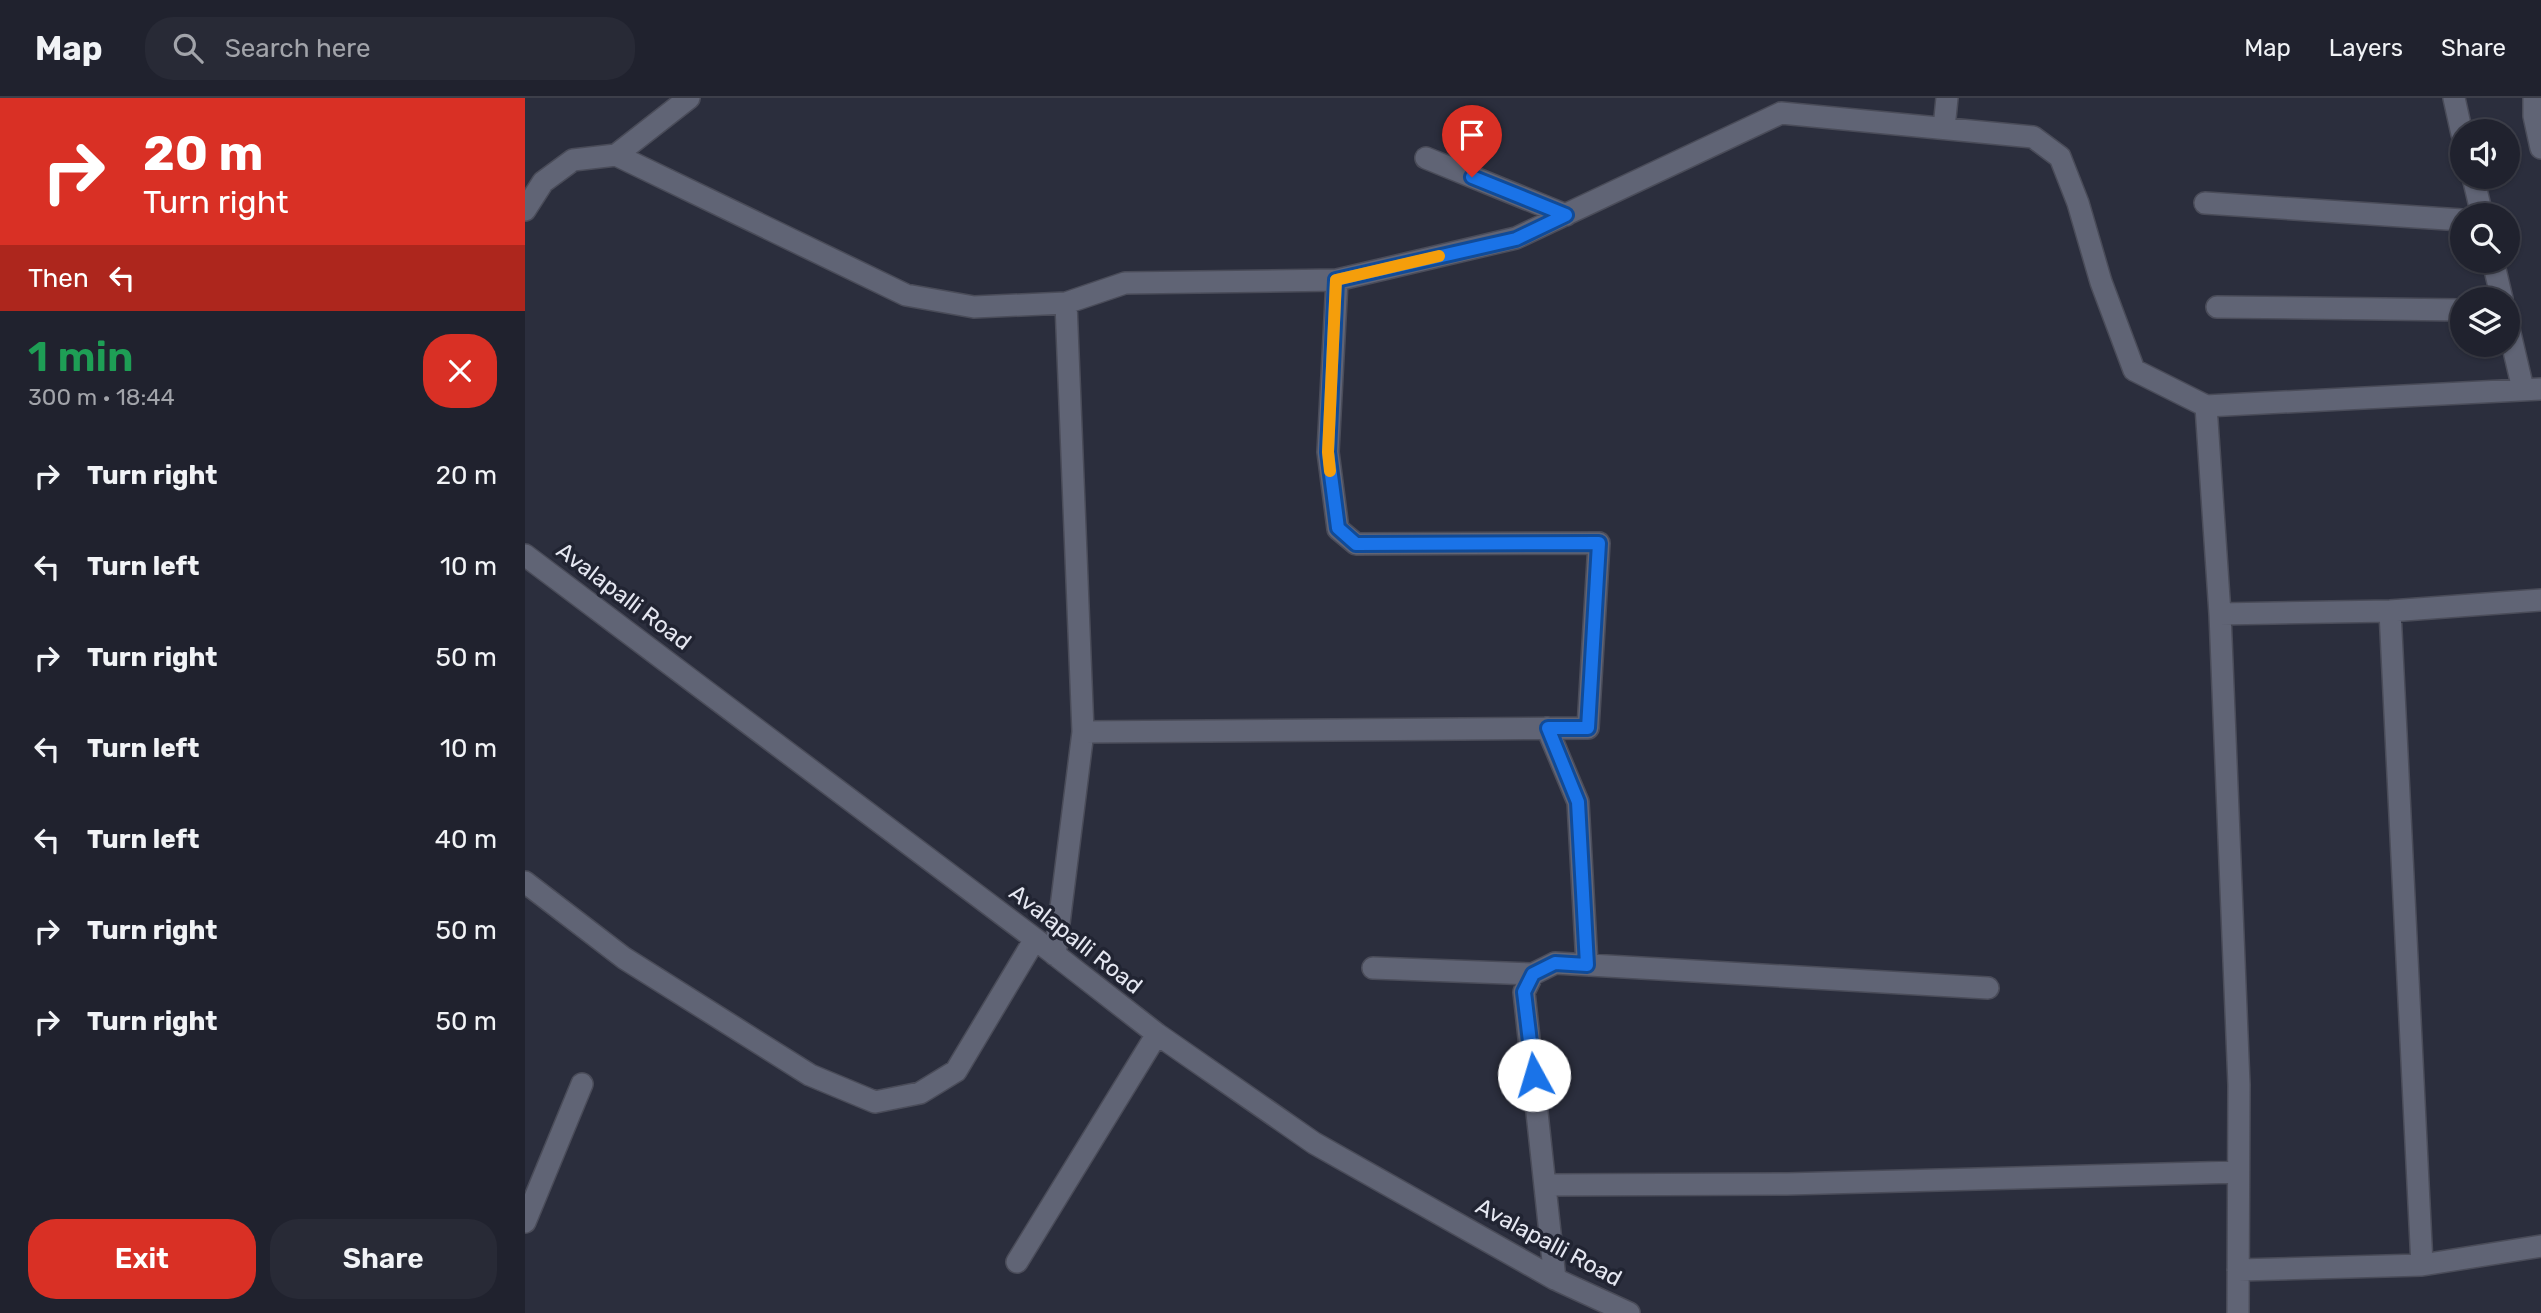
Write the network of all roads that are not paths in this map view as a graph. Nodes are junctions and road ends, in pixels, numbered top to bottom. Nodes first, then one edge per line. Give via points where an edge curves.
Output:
1 (689, 98) edge
2 (1947, 98) edge
3 (2454, 98) edge
4 (2534, 98) edge
5 (2459, 119) edge
6 (1944, 128) junction
7 (2541, 148) edge
8 (616, 155) junction
9 (1426, 158) dead end
10 (2205, 203) dead end
11 (525, 210) edge
12 (1566, 215) junction
13 (2450, 219) edge
14 (1336, 280) junction
15 (1066, 303) junction
16 (2217, 307) dead end
17 (2450, 310) edge
18 (2520, 357) edge
19 (2532, 389) edge
20 (2206, 406) junction
21 (525, 555) edge
22 (2541, 600) edge
23 (2390, 611) junction
24 (2220, 614) junction
25 (1548, 728) junction
26 (1083, 732) junction
27 (525, 882) edge
28 (1035, 939) junction
29 (1055, 955) junction
30 (1587, 965) junction
31 (1373, 968) dead end
32 (1533, 974) junction
33 (1988, 988) dead end
34 (1157, 1034) junction
35 (582, 1084) dead end
36 (2238, 1172) junction
37 (1546, 1185) junction
38 (525, 1222) edge
39 (2541, 1246) edge
40 (1017, 1262) dead end
41 (2421, 1265) junction
42 (2238, 1270) junction
43 (1555, 1279) junction
44 (1629, 1313) edge
45 (2238, 1313) edge

1 - 8 street
2 - 6 street
3 - 5 street
4 - 7 street
6 - 12 street via 1781,113
6 - 20 street via 2033,137 2060,158 2134,370
8 - 11 street via 573,160 543,182
8 - 15 street via 906,295 974,307
9 - 12 street
10 - 13 street
12 - 14 street via 1516,239
14 - 15 street via 1125,283
14 - 25 street via 1328,452 1338,528 1356,544 1599,543 1588,728
15 - 26 street
16 - 17 street
18 - 19 street
19 - 20 street
20 - 24 street
21 - 28 street, Avalapalli Road
22 - 23 street
23 - 24 street
23 - 41 street
24 - 36 street via 2239,1084
25 - 26 street
25 - 30 street via 1578,802
26 - 29 street
27 - 28 street via 624,958 810,1075 875,1102 920,1093 956,1071
28 - 29 street, Avalapalli Road
29 - 34 street, Avalapalli Road
30 - 32 street via 1555,963
30 - 33 street
31 - 32 street
32 - 37 street via 1524,992
34 - 40 street
34 - 43 street, Avalapalli Road via 1314,1143
35 - 38 street
36 - 37 street via 1787,1184
36 - 42 street
37 - 43 street
39 - 41 street
41 - 42 street
42 - 45 street
43 - 44 street, Avalapalli Road

